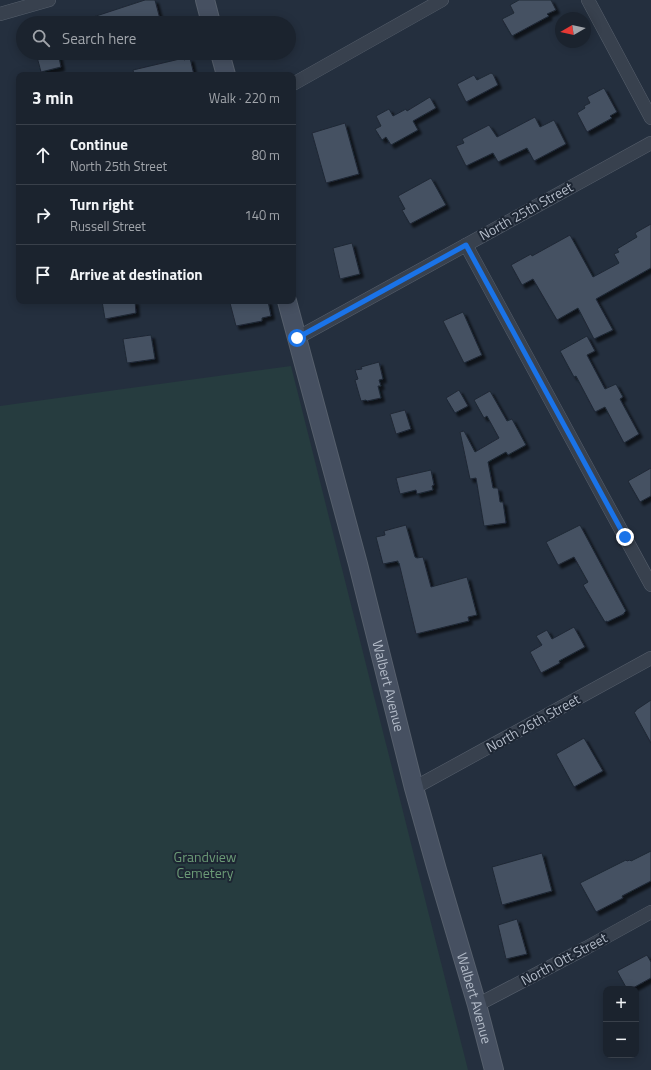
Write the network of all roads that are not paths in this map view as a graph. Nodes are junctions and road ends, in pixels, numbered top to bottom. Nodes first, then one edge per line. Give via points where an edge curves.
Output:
1 (49, 0) edge
2 (205, 0) edge
3 (442, 0) edge
4 (588, 0) edge
5 (0, 14) edge
6 (209, 16) edge
7 (222, 60) edge
8 (225, 72) edge
9 (296, 82) edge
10 (651, 118) edge
11 (651, 143) edge
12 (466, 245) junction
13 (288, 304) edge
14 (297, 338) junction
15 (651, 585) edge
16 (651, 658) edge
17 (414, 788) junction
18 (651, 912) edge
19 (477, 1005) junction
20 (494, 1070) edge

1 - 5 street
2 - 6 main road
3 - 9 street
4 - 10 street
7 - 8 main road
11 - 12 street, North 25th Street
12 - 14 street, North 25th Street
12 - 15 street
13 - 14 main road, Walbert Avenue
14 - 17 main road, Walbert Avenue via 358,564
16 - 17 street, North 26th Street
17 - 19 main road, Walbert Avenue
18 - 19 street, North Ott Street
19 - 20 main road, Walbert Avenue

